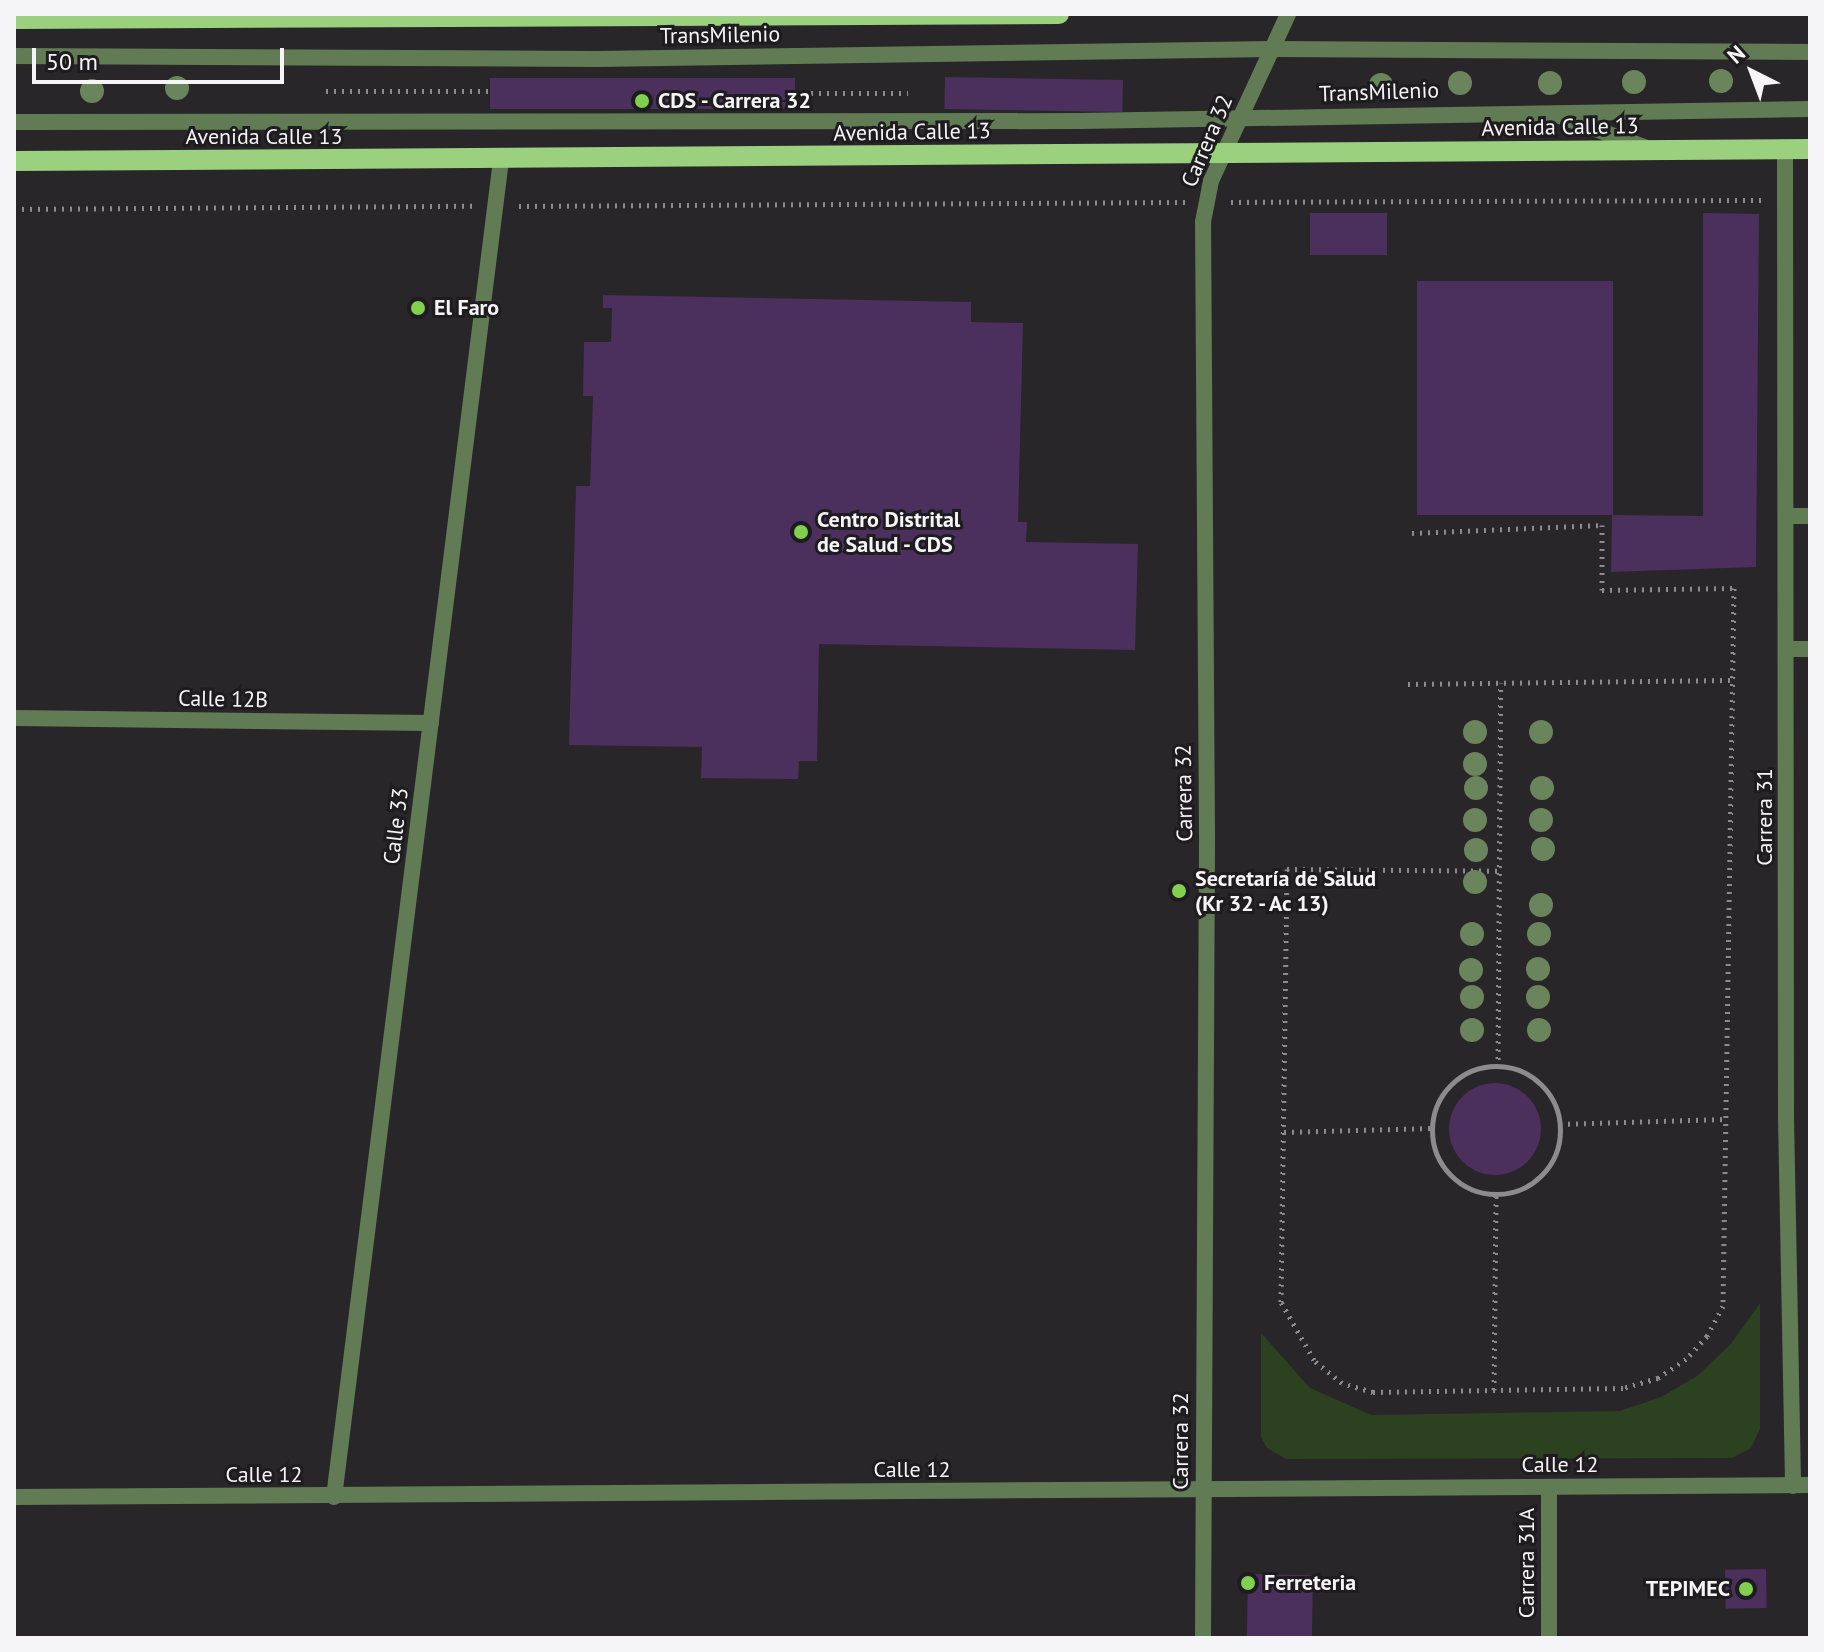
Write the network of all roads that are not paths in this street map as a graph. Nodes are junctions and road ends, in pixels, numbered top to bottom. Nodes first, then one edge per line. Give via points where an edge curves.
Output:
1 (1059, 14) edge
2 (1288, 14) edge
3 (212, 16) edge
4 (408, 16) edge
5 (498, 16) edge
6 (14, 19) edge
7 (1272, 49) junction
8 (1810, 52) edge
9 (14, 56) edge
10 (1810, 109) edge
11 (1544, 110) junction
12 (1240, 118) junction
13 (14, 122) edge
14 (1785, 149) junction
15 (1810, 149) edge
16 (1653, 150) junction
17 (1223, 154) junction
18 (501, 160) junction
19 (14, 161) edge
20 (1787, 516) junction
21 (1810, 516) edge
22 (1788, 649) junction
23 (1810, 649) edge
24 (14, 718) edge
25 (431, 723) junction
26 (1810, 1485) edge
27 (1793, 1486) junction
28 (1549, 1487) junction
29 (1202, 1490) junction
30 (14, 1497) edge
31 (334, 1497) junction
32 (1203, 1638) edge
33 (1549, 1638) edge

1 - 5 main road
2 - 7 street, Carrera 32
3 - 4 main road
3 - 6 main road
4 - 5 main road
7 - 8 street, TransMilenio
7 - 9 street, TransMilenio via 597,59
7 - 12 street, Carrera 32
10 - 11 street, TransMilenio
11 - 12 street, TransMilenio
11 - 16 street, TransMilenio
12 - 13 street, TransMilenio
12 - 17 street, Carrera 32
14 - 15 main road, Avenida Calle 13
14 - 16 main road, Avenida Calle 13
14 - 20 street, Carrera 31
16 - 17 main road, Avenida Calle 13
17 - 18 main road, Avenida Calle 13
17 - 29 street, Carrera 32 via 1203,222 1207,835
18 - 19 main road, Avenida Calle 13
18 - 25 street, Calle 33
20 - 21 street
20 - 22 street, Carrera 31
22 - 23 street
22 - 27 street, Carrera 31 via 1786,1117
24 - 25 street, Calle 12B
25 - 31 street, Calle 33
26 - 27 street, Calle 12
27 - 28 street, Calle 12
28 - 29 street, Calle 12
28 - 33 street, Carrera 31A
29 - 31 street, Calle 12
29 - 32 street, Carrera 32
30 - 31 street, Calle 12

